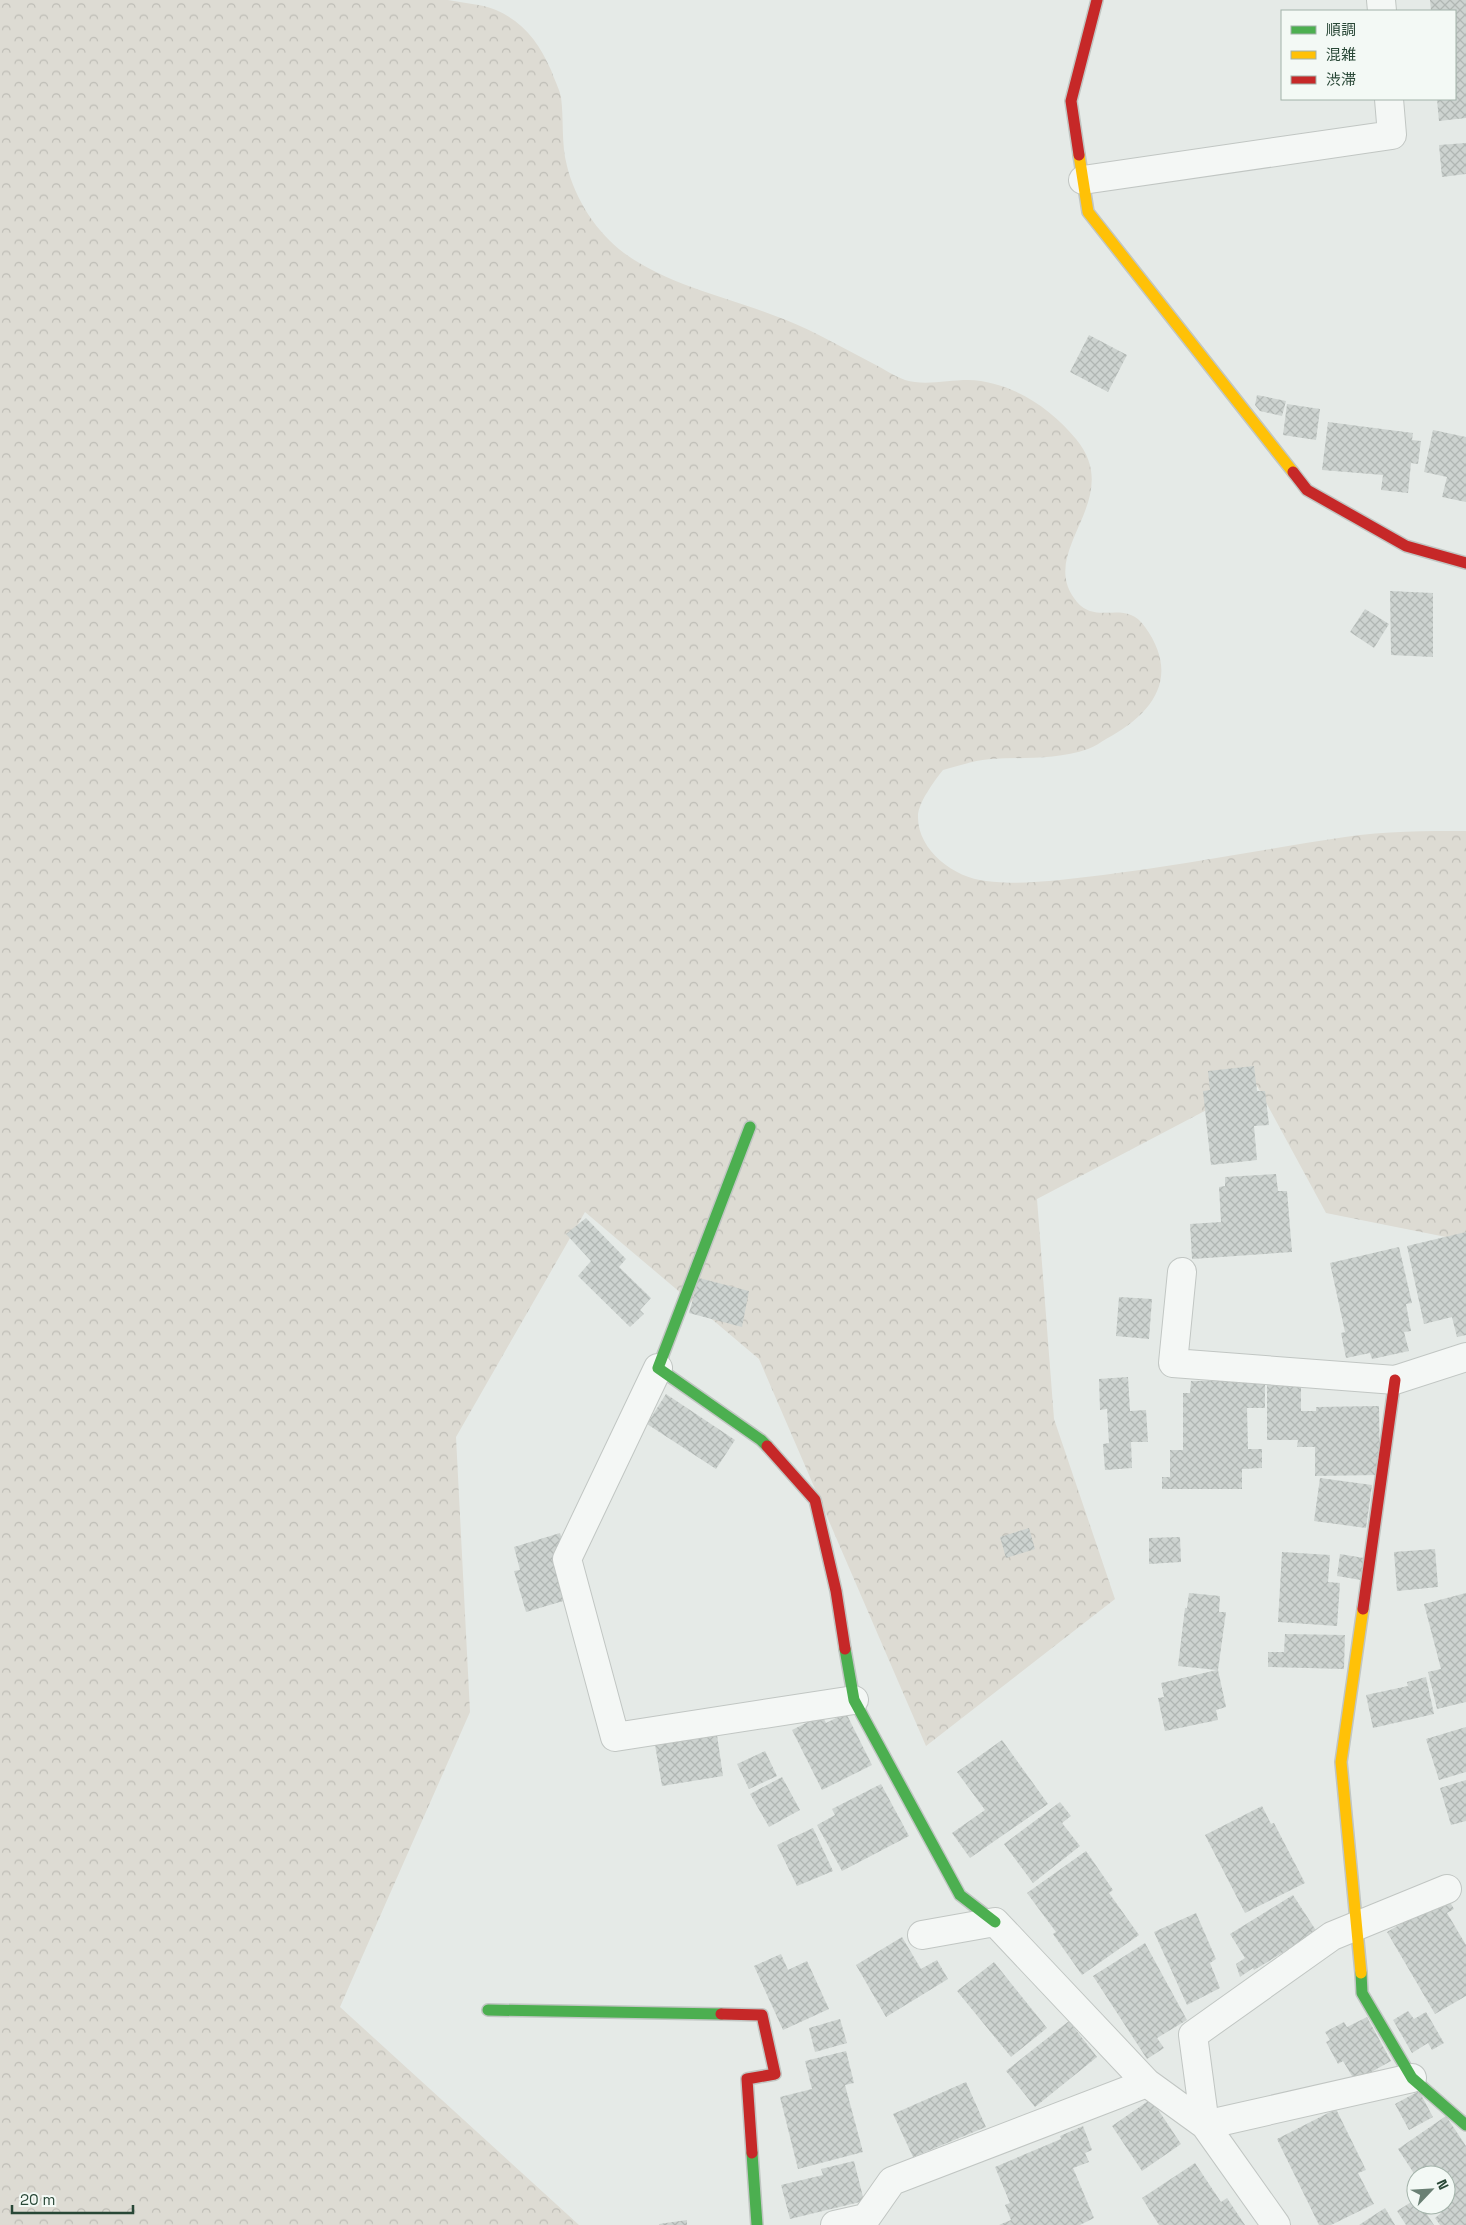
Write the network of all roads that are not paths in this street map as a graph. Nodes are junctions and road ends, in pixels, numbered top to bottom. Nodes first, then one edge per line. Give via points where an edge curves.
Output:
1 (1097, 0) edge
2 (1389, 100) edge
3 (1083, 180) junction
4 (1466, 563) edge
5 (750, 1127) dead end
6 (1182, 1272) dead end
7 (1466, 1357) edge
8 (658, 1368) junction
9 (1395, 1380) junction
10 (854, 1700) junction
11 (1447, 1889) dead end
12 (995, 1922) junction
13 (1358, 1925) junction
14 (922, 1936) dead end
15 (488, 2010) dead end
16 (1412, 2078) junction
17 (1148, 2083) junction
18 (1205, 2125) junction
19 (1466, 2125) edge
20 (757, 2225) edge
21 (835, 2225) edge
22 (1276, 2225) edge

1 - 3 street via 1071,101
2 - 3 street via 1392,135
3 - 4 street via 1088,212 1306,490 1406,546
5 - 8 street
6 - 9 street via 1173,1363
7 - 9 street
8 - 10 street via 761,1440 815,1500 836,1591
8 - 10 street via 567,1559 615,1737
9 - 13 street via 1341,1762
10 - 12 street via 960,1894
11 - 13 street
12 - 14 street
12 - 17 street
13 - 16 street via 1362,1993
13 - 18 street via 1332,1936 1193,2035
15 - 20 street via 762,2015 775,2074 747,2079
16 - 18 street
16 - 19 street
17 - 18 street
17 - 21 street via 892,2181 866,2218
18 - 22 street

